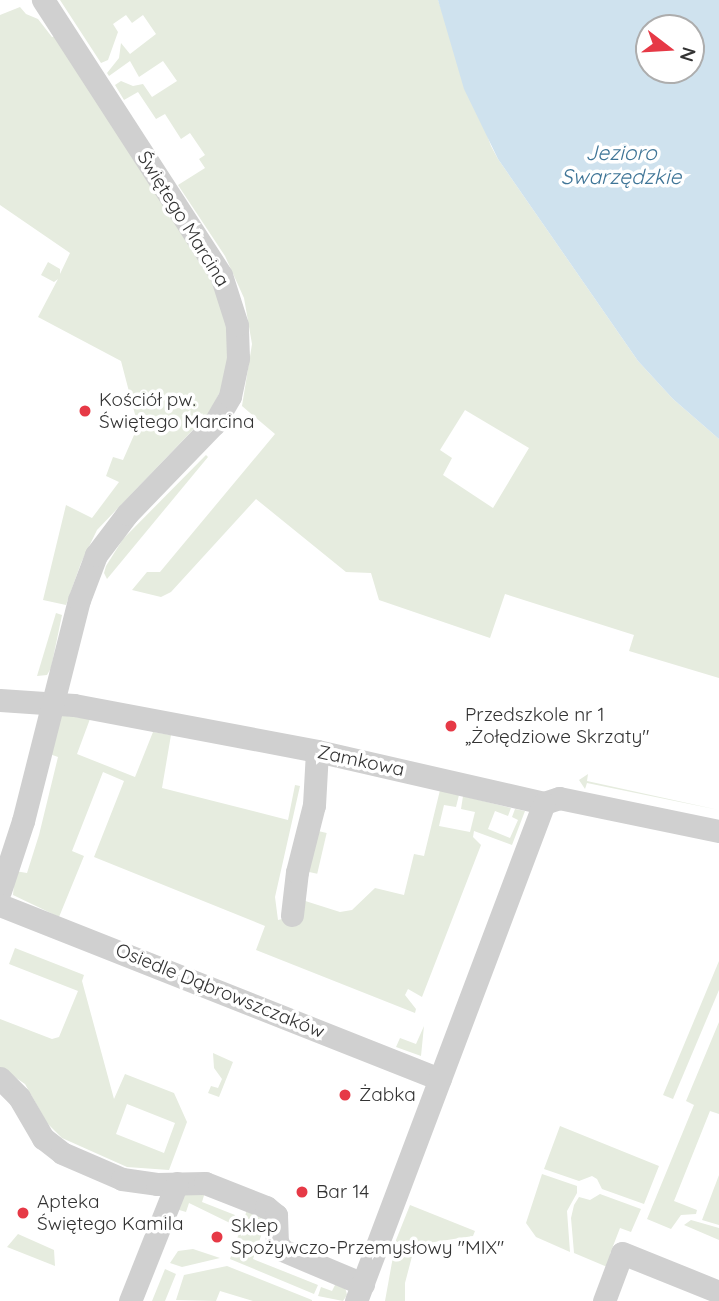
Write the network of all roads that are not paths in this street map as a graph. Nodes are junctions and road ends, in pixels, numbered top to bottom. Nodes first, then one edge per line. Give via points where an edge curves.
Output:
1 (43, 0) edge
2 (0, 700) edge
3 (54, 702) junction
4 (317, 751) junction
5 (552, 801) junction
6 (719, 831) edge
7 (0, 891) edge
8 (0, 905) edge
9 (292, 915) dead end
10 (0, 1078) edge
11 (440, 1079) junction
12 (177, 1184) junction
13 (360, 1292) edge
14 (719, 1292) edge
15 (130, 1301) edge
16 (604, 1301) edge

1 - 3 street, Świętego Marcina via 221,275 234,308 238,340 237,373 223,411 127,514 96,555 79,600
2 - 3 street, Zamkowa
3 - 4 street, Zamkowa
3 - 7 street, Świętego Marcina
4 - 5 street, Zamkowa
4 - 9 street via 314,804
5 - 6 street, Zamkowa
5 - 11 street
8 - 11 street, Osiedle Dąbrowszczaków
10 - 12 street via 19,1097 43,1138 62,1153 122,1179
11 - 13 street
12 - 13 street via 205,1183 269,1208 278,1219 276,1242 282,1250
12 - 15 street
14 - 16 street via 618,1263

